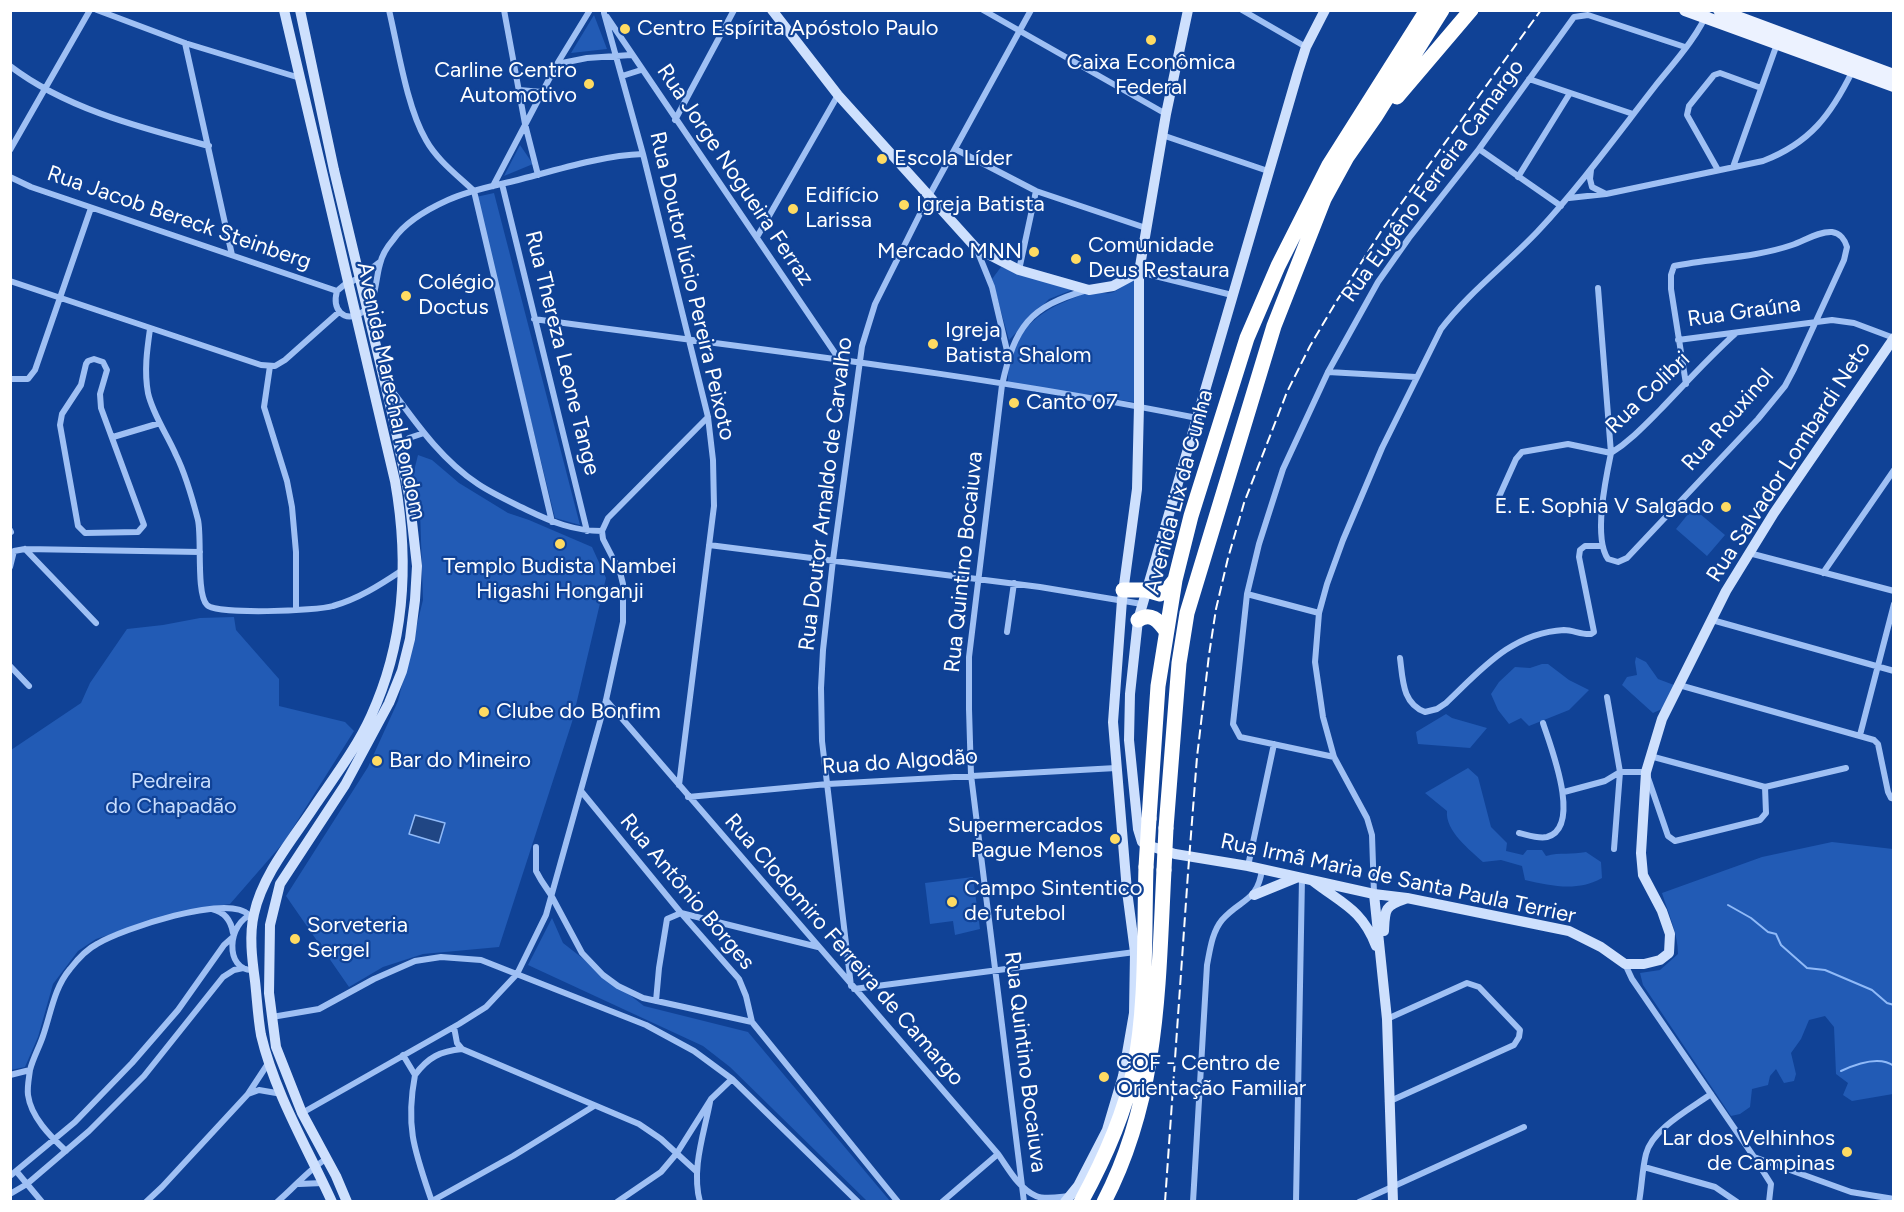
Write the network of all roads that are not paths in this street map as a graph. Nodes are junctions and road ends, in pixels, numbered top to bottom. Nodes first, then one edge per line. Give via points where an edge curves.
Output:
1 (90, 10) edge
2 (97, 10) edge
3 (284, 10) edge
4 (300, 10) edge
5 (390, 10) edge
6 (504, 10) edge
7 (590, 10) edge
8 (734, 10) edge
9 (772, 10) edge
10 (983, 10) edge
11 (1032, 10) edge
12 (1188, 10) edge
13 (1242, 10) edge
14 (1325, 10) edge
15 (1427, 10) edge
16 (1442, 10) edge
17 (1471, 10) edge
18 (1684, 10) edge
19 (1719, 10) edge
20 (604, 12) edge
21 (1707, 14) edge
22 (1020, 32) junction
23 (184, 43) junction
24 (1777, 44) junction
25 (1306, 47) junction
26 (1685, 47) junction
27 (631, 55) junction
28 (617, 57) junction
29 (557, 64) junction
30 (10, 66) edge
31 (1855, 66) junction
32 (641, 70) junction
33 (1893, 75) edge
34 (622, 76) junction
35 (301, 78) junction
36 (1529, 79) junction
37 (1893, 86) edge
38 (44, 88) junction
39 (1761, 88) junction
40 (519, 90) junction
41 (542, 92) junction
42 (1570, 93) junction
43 (838, 95) junction
44 (1166, 114) junction
45 (1633, 114) junction
46 (1375, 117) junction
47 (675, 120) junction
48 (525, 124) junction
49 (1162, 135) junction
50 (209, 146) junction
51 (956, 149) junction
52 (1479, 149) junction
53 (10, 150) edge
54 (643, 154) junction
55 (1592, 166) junction
56 (1733, 167) junction
57 (1718, 170) junction
58 (1268, 171) junction
59 (538, 175) junction
60 (10, 177) edge
61 (1518, 177) junction
62 (502, 184) junction
63 (493, 186) junction
64 (1036, 190) junction
65 (474, 191) junction
66 (1606, 194) junction
67 (929, 196) junction
68 (1569, 198) junction
69 (1561, 206) junction
70 (91, 208) junction
71 (1146, 228) junction
72 (757, 237) junction
73 (976, 248) junction
74 (232, 255) junction
75 (380, 262) junction
76 (1019, 270) junction
77 (1139, 272) junction
78 (10, 281) edge
79 (351, 282) junction
80 (1598, 288) dead end
81 (1089, 290) junction
82 (337, 291) junction
83 (1232, 295) junction
84 (60, 299) junction
85 (367, 309) junction
86 (339, 312) junction
87 (356, 316) junction
88 (534, 319) junction
89 (1816, 321) junction
90 (150, 329) junction
91 (1736, 333) junction
92 (1893, 338) edge
93 (690, 340) junction
94 (1678, 340) junction
95 (1009, 356) junction
96 (839, 359) junction
97 (860, 362) junction
98 (270, 366) junction
99 (1328, 372) junction
100 (1416, 377) junction
101 (13, 380) edge
102 (385, 381) junction
103 (1686, 384) junction
104 (1002, 385) junction
105 (1139, 406) junction
106 (708, 417) junction
107 (1197, 418) junction
108 (160, 423) junction
109 (424, 433) junction
110 (113, 437) junction
111 (1611, 453) junction
112 (400, 454) junction
113 (1893, 470) edge
114 (1498, 499) dead end
115 (552, 522) junction
116 (587, 531) junction
117 (602, 531) junction
118 (709, 545) junction
119 (1602, 546) junction
120 (26, 549) junction
121 (200, 552) junction
122 (1749, 553) junction
123 (1608, 559) joint
124 (833, 560) junction
125 (10, 567) edge
126 (401, 571) junction
127 (1823, 573) junction
128 (978, 579) junction
129 (1175, 580) junction
130 (1014, 583) junction
131 (1893, 591) edge
132 (1247, 594) junction
133 (1123, 595) junction
134 (1144, 597) junction
135 (1893, 604) edge
136 (296, 610) junction
137 (1319, 613) junction
138 (1138, 620) junction
139 (1712, 620) junction
140 (96, 623) dead end
141 (1166, 631) junction
142 (1008, 632) dead end
143 (1890, 635) edge
144 (1400, 658) dead end
145 (10, 666) edge
146 (1878, 667) junction
147 (1893, 671) edge
148 (1679, 685) junction
149 (28, 686) dead end
150 (1607, 698) dead end
151 (606, 700) junction
152 (1113, 722) junction
153 (1543, 723) dead end
154 (1860, 735) junction
155 (1274, 744) junction
156 (1650, 756) junction
157 (1334, 757) junction
158 (1116, 768) junction
159 (1846, 768) dead end
160 (1620, 772) junction
161 (1646, 772) junction
162 (971, 775) junction
163 (828, 784) junction
164 (678, 785) junction
165 (1765, 787) junction
166 (1132, 788) junction
167 (581, 791) junction
168 (1563, 792) junction
169 (688, 797) junction
170 (1893, 799) edge
171 (1519, 833) dead end
172 (536, 847) dead end
173 (1614, 849) dead end
174 (1248, 866) junction
175 (1262, 869) junction
176 (1304, 878) junction
177 (1374, 894) junction
178 (1254, 895) junction
179 (551, 896) junction
180 (1407, 898) junction
181 (209, 908) junction
182 (681, 913) junction
183 (251, 914) junction
184 (270, 925) junction
185 (233, 935) junction
186 (820, 948) junction
187 (1135, 952) junction
188 (268, 962) junction
189 (1381, 962) junction
190 (1625, 964) junction
191 (248, 969) junction
192 (994, 971) junction
193 (517, 974) junction
194 (852, 987) junction
195 (1135, 993) junction
196 (656, 1001) junction
197 (272, 1017) junction
198 (1387, 1019) junction
199 (752, 1022) junction
200 (454, 1027) junction
201 (1139, 1030) junction
202 (1137, 1048) junction
203 (462, 1049) junction
204 (403, 1055) junction
205 (269, 1062) junction
206 (30, 1070) junction
207 (10, 1075) edge
208 (415, 1075) junction
209 (732, 1079) junction
210 (248, 1094) junction
211 (282, 1094) junction
212 (1711, 1094) junction
213 (711, 1099) junction
214 (1388, 1102) junction
215 (594, 1106) junction
216 (302, 1113) junction
217 (1524, 1127) dead end
218 (1107, 1130) junction
219 (54, 1140) junction
220 (66, 1151) junction
221 (677, 1153) junction
222 (998, 1154) junction
223 (1754, 1157) junction
224 (326, 1159) junction
225 (315, 1166) junction
226 (1644, 1167) junction
227 (696, 1171) junction
228 (17, 1172) junction
229 (10, 1176) edge
230 (324, 1183) junction
231 (27, 1184) junction
232 (298, 1184) junction
233 (1023, 1187) junction
234 (1392, 1187) junction
235 (10, 1194) edge
236 (1893, 1199) edge
237 (1072, 1200) edge
238 (432, 1201) edge
239 (42, 1202) edge
240 (146, 1202) edge
241 (277, 1202) edge
242 (332, 1202) edge
243 (346, 1202) edge
244 (617, 1202) edge
245 (700, 1202) edge
246 (858, 1202) edge
247 (898, 1202) edge
248 (942, 1202) edge
249 (1023, 1202) edge
250 (1104, 1202) edge
251 (1193, 1202) edge
252 (1296, 1202) edge
253 (1359, 1202) edge
254 (1393, 1202) edge
255 (1639, 1202) edge
256 (1737, 1202) edge
257 (1769, 1202) edge

1 - 38 street
2 - 23 street
3 - 35 main road, Avenida Marechal Rondom
4 - 79 main road
5 - 65 street via 417,121 426,141
6 - 40 street
7 - 29 street
8 - 47 street
9 - 43 main road
10 - 22 street
11 - 22 street, Rua Doutor Arnaldo de Carvalho
12 - 44 main road
13 - 25 street
14 - 25 main road
15 - 129 highway, Avenida Lix da Cunha via 1329,165 1278,266 1234,376
16 - 46 highway, Avenida Lix da Cunha
17 - 46 highway
18 - 21 main road
19 - 31 main road
20 - 27 street, Rua Jorge Nogueira Ferraz
20 - 28 street, Rua Doutor lúcio Pereira Peixoto
21 - 24 main road
21 - 26 street
22 - 44 street
22 - 51 street, Rua Doutor Arnaldo de Carvalho
23 - 35 street
23 - 50 street
24 - 31 main road
24 - 39 street
25 - 58 main road
26 - 36 street, Rua Eugêno Ferreira Camargo via 1578,15
26 - 45 street
27 - 28 street
27 - 32 street, Rua Jorge Nogueira Ferraz
28 - 29 street
28 - 34 street, Rua Doutor lúcio Pereira Peixoto
29 - 41 street
30 - 38 street
31 - 33 main road
31 - 37 main road
31 - 56 street via 1827,116 1796,145 1763,161
32 - 34 street
32 - 47 street, Rua Jorge Nogueira Ferraz
34 - 54 street, Rua Doutor lúcio Pereira Peixoto
35 - 79 main road, Avenida Marechal Rondom
36 - 42 street
36 - 52 street, Rua Eugêno Ferreira Camargo
38 - 50 street via 122,120
38 - 53 street
39 - 56 street
39 - 57 street via 1720,73 1714,75 1689,106 1688,118
40 - 41 street
40 - 48 street
41 - 48 street
42 - 45 street
42 - 61 street
43 - 67 main road
43 - 72 street
44 - 49 main road
45 - 55 street
46 - 250 highway, Avenida Lix da Cunha, bridge via 1324,199 1285,293 1192,594 1179,663 1157,1002 1148,1075 1131,1136
47 - 72 street, Rua Jorge Nogueira Ferraz
48 - 59 street
48 - 63 street
49 - 58 street
49 - 71 main road
50 - 74 street
51 - 64 street
51 - 67 street, Rua Doutor Arnaldo de Carvalho
52 - 61 street
52 - 99 street, Rua Eugêno Ferreira Camargo via 1378,282
54 - 59 street
54 - 93 street, Rua Doutor lúcio Pereira Peixoto
55 - 66 street via 1592,187
55 - 68 street
56 - 57 street
57 - 66 street
58 - 83 main road
59 - 62 street
60 - 70 street, Rua Jacob Bereck Steinberg
61 - 69 street
62 - 63 street
62 - 88 street, Rua Thereza Leone Tange
63 - 65 street
64 - 71 street
64 - 76 street
65 - 75 street via 447,200 406,225 393,238
65 - 115 street
66 - 68 street
67 - 73 main road
67 - 97 street, Rua Doutor Arnaldo de Carvalho via 875,304
68 - 69 street
69 - 100 street via 1447,321
70 - 74 street, Rua Jacob Bereck Steinberg
70 - 84 street
71 - 77 main road
72 - 96 street, Rua Jorge Nogueira Ferraz
73 - 76 main road
73 - 95 street via 992,286
74 - 82 street, Rua Jacob Bereck Steinberg
75 - 79 street
75 - 85 street
76 - 81 main road
77 - 81 main road via 1113,286
77 - 83 street
77 - 105 main road
78 - 84 street
79 - 82 street
79 - 85 main road
79 - 87 main road, Avenida Marechal Rondom
80 - 111 street
81 - 95 street via 1060,298 1040,309 1021,331
82 - 86 street via 335,304
83 - 107 main road
84 - 90 street
84 - 101 street via 35,370 28,379
85 - 87 street
85 - 102 main road
86 - 87 street
86 - 98 street via 285,360
87 - 126 main road, Avenida Marechal Rondom via 398,500
88 - 93 street
88 - 116 street, Rua Thereza Leone Tange
89 - 91 street, Rua Graúna
89 - 92 street via 1854,323
89 - 94 street, Rua Rouxinol via 1846,253 1842,237 1828,232 1751,255 1675,266 1670,280
89 - 123 street, Rua Rouxinol via 1785,386 1764,412 1627,558 1617,562
90 - 98 street
90 - 108 street via 147,382
91 - 94 street, Rua Graúna
91 - 103 street, Rua Colibri
92 - 122 main road, Rua Salvador Lombardi Neto
93 - 96 street
93 - 106 street, Rua Doutor lúcio Pereira Peixoto
94 - 103 street
95 - 104 street, Rua Quintino Bocaiuva
96 - 97 street
97 - 104 street
97 - 124 street, Rua Doutor Arnaldo de Carvalho
98 - 136 street via 264,407 292,507
99 - 100 street
99 - 132 street, Rua Eugêno Ferreira Camargo via 1283,469
100 - 137 street via 1343,540
102 - 109 street
102 - 112 main road
103 - 111 street, Rua Colibri via 1629,441
104 - 105 street
104 - 128 street, Rua Quintino Bocaiuva
105 - 107 street
105 - 133 main road via 1137,489
106 - 117 street via 608,518
106 - 118 street, Rua Doutor lúcio Pereira Peixoto via 715,490
107 - 134 main road
108 - 110 street
108 - 121 street via 186,475 200,531
109 - 112 street via 409,438
109 - 115 street via 478,484
110 - 110 street via 144,525 132,534 85,533 78,526 60,425 91,359 103,362 107,370 100,400
111 - 114 street via 1568,444 1522,452 1515,459
111 - 119 street, Rua Colibri
112 - 184 main road via 417,566 416,600 402,670 371,740 280,884
113 - 127 street
115 - 116 street
116 - 117 street
117 - 151 street via 620,572 625,597
118 - 124 street
118 - 164 street, Rua Doutor lúcio Pereira Peixoto
119 - 123 street, Rua Colibri
119 - 144 street via 1585,546 1579,557 1594,632 1591,634 1563,630 1516,643 1502,651 1446,703 1425,712 1407,698
120 - 121 street
120 - 125 street via 14,551
120 - 140 street
121 - 136 street via 200,576 207,605 214,609
122 - 127 street
122 - 139 main road, Rua Salvador Lombardi Neto
124 - 128 street
124 - 163 street, Rua Doutor Arnaldo de Carvalho via 821,688
126 - 136 street via 354,599 331,607
126 - 183 main road, Avenida Marechal Rondom via 401,614 396,641 370,717 272,870
127 - 131 street
128 - 130 street
128 - 162 street, Rua Quintino Bocaiuva via 969,657
129 - 134 highway via 1164,593
129 - 141 highway, Avenida Lix da Cunha
130 - 133 street
130 - 142 street
132 - 137 street
132 - 155 street, Rua Eugêno Ferreira Camargo via 1233,724 1240,737
133 - 134 highway
133 - 152 main road
134 - 138 main road
135 - 143 street
137 - 157 street via 1318,690
138 - 141 highway via 1153,617
138 - 166 main road via 1130,694
139 - 146 street
139 - 148 main road, Rua Salvador Lombardi Neto
141 - 201 highway, Avenida Lix da Cunha, bridge via 1158,686
143 - 146 street
145 - 149 street
146 - 147 street
146 - 154 street
148 - 154 street
148 - 156 main road, Rua Salvador Lombardi Neto
150 - 160 street
151 - 164 street, Rua Clodomiro Ferreira de Camargo
151 - 167 street
152 - 158 main road
152 - 166 main road
153 - 168 street
154 - 170 street via 1878,744
155 - 157 street
155 - 174 street
156 - 161 main road, Rua Salvador Lombardi Neto
156 - 165 street
157 - 177 street via 1372,835
158 - 162 street, Rua do Algodão
158 - 187 main road
159 - 165 street
160 - 161 street
160 - 168 street via 1605,781
160 - 173 street
161 - 165 street via 1668,836 1675,841 1760,820 1766,813
161 - 190 main road, Rua Salvador Lombardi Neto via 1641,830 1643,875 1662,910 1671,945 1669,953 1660,960
162 - 163 street, Rua do Algodão
162 - 192 street, Rua Quintino Bocaiuva
163 - 169 street, Rua do Algodão
163 - 194 street, Rua Doutor Arnaldo de Carvalho
164 - 169 street, Rua Clodomiro Ferreira de Camargo
166 - 174 main road, Rua Irmã Maria de Santa Paula Terrier via 1142,842 1174,854
167 - 179 street
167 - 182 street, Rua Antônio Borges
168 - 171 street via 1562,820 1555,833 1537,838
169 - 186 street, Rua Clodomiro Ferreira de Camargo
172 - 179 street via 536,871
174 - 175 main road, Rua Irmã Maria de Santa Paula Terrier
175 - 176 main road, Rua Irmã Maria de Santa Paula Terrier
175 - 178 street
176 - 177 main road, Rua Irmã Maria de Santa Paula Terrier
176 - 178 main road
176 - 189 main road via 1360,917 1375,942
176 - 252 street
177 - 180 main road, Rua Irmã Maria de Santa Paula Terrier
177 - 189 main road
178 - 251 street via 1221,921 1207,965
179 - 193 street via 546,915
179 - 196 street via 582,952 603,975 618,986
180 - 189 main road via 1386,910
180 - 190 main road, Rua Irmã Maria de Santa Paula Terrier via 1569,931
181 - 183 street via 239,908
181 - 185 street via 223,913
181 - 206 street via 141,926 96,944 82,956 57,988
182 - 186 street
182 - 196 street via 667,919
182 - 199 street, Rua Antônio Borges via 739,979
183 - 184 main road via 261,916
183 - 185 street
183 - 191 main road, Avenida Marechal Rondom
184 - 188 main road
185 - 191 street via 234,955
185 - 219 street via 132,1064
186 - 194 street, Rua Clodomiro Ferreira de Camargo
187 - 192 street
187 - 195 main road
188 - 191 main road
188 - 197 main road
189 - 198 main road
190 - 212 street, Rua Irmã Maria de Santa Paula Terrier
191 - 205 main road, Avenida Marechal Rondom
191 - 220 street via 234,970 223,977 144,1077
192 - 194 street
192 - 233 street, Rua Quintino Bocaiuva
193 - 197 street via 481,960 441,957 415,961 318,1009
193 - 200 street via 486,1007
193 - 209 street via 646,1025 694,1051
194 - 222 street, Rua Clodomiro Ferreira de Camargo
195 - 201 highway
195 - 218 main road via 1123,1076
196 - 199 street
197 - 216 main road via 276,1047
198 - 214 main road
198 - 214 street via 1467,983 1479,987 1520,1030 1514,1045
199 - 247 street
200 - 203 street
200 - 204 street
201 - 202 highway, Avenida Lix da Cunha
202 - 218 highway
202 - 237 highway, Avenida Lix da Cunha via 1134,1070 1104,1157
203 - 208 street via 432,1057
203 - 215 street
204 - 208 street
204 - 216 street
205 - 210 street
205 - 211 main road, Avenida Marechal Rondom
206 - 207 street
206 - 219 street via 28,1095 44,1129
208 - 238 street via 411,1131
209 - 213 street
209 - 246 street
210 - 211 street via 259,1090
210 - 240 street
211 - 225 main road, Avenida Marechal Rondom
212 - 223 street, Rua Irmã Maria de Santa Paula Terrier
212 - 226 street via 1663,1128 1654,1138
213 - 221 street
213 - 227 street
214 - 234 main road
215 - 221 street via 639,1124
215 - 238 street
216 - 224 main road
217 - 234 street
218 - 237 main road
219 - 220 street
219 - 228 street
220 - 231 street
221 - 227 street
221 - 244 street via 651,1180
222 - 233 street, Rua Clodomiro Ferreira de Camargo
222 - 248 street
223 - 236 street via 1851,1192
223 - 257 street, Rua Irmã Maria de Santa Paula Terrier via 1771,1184
224 - 225 street
224 - 243 main road
225 - 230 main road, Avenida Marechal Rondom
225 - 232 street
226 - 255 street
226 - 256 street via 1715,1187
227 - 245 street
228 - 229 street
228 - 231 street
230 - 232 street
230 - 242 main road, Avenida Marechal Rondom
231 - 235 street
231 - 239 street
232 - 241 street
233 - 237 street via 1043,1198
233 - 249 street, Rua Quintino Bocaiuva
234 - 253 street
234 - 254 main road

